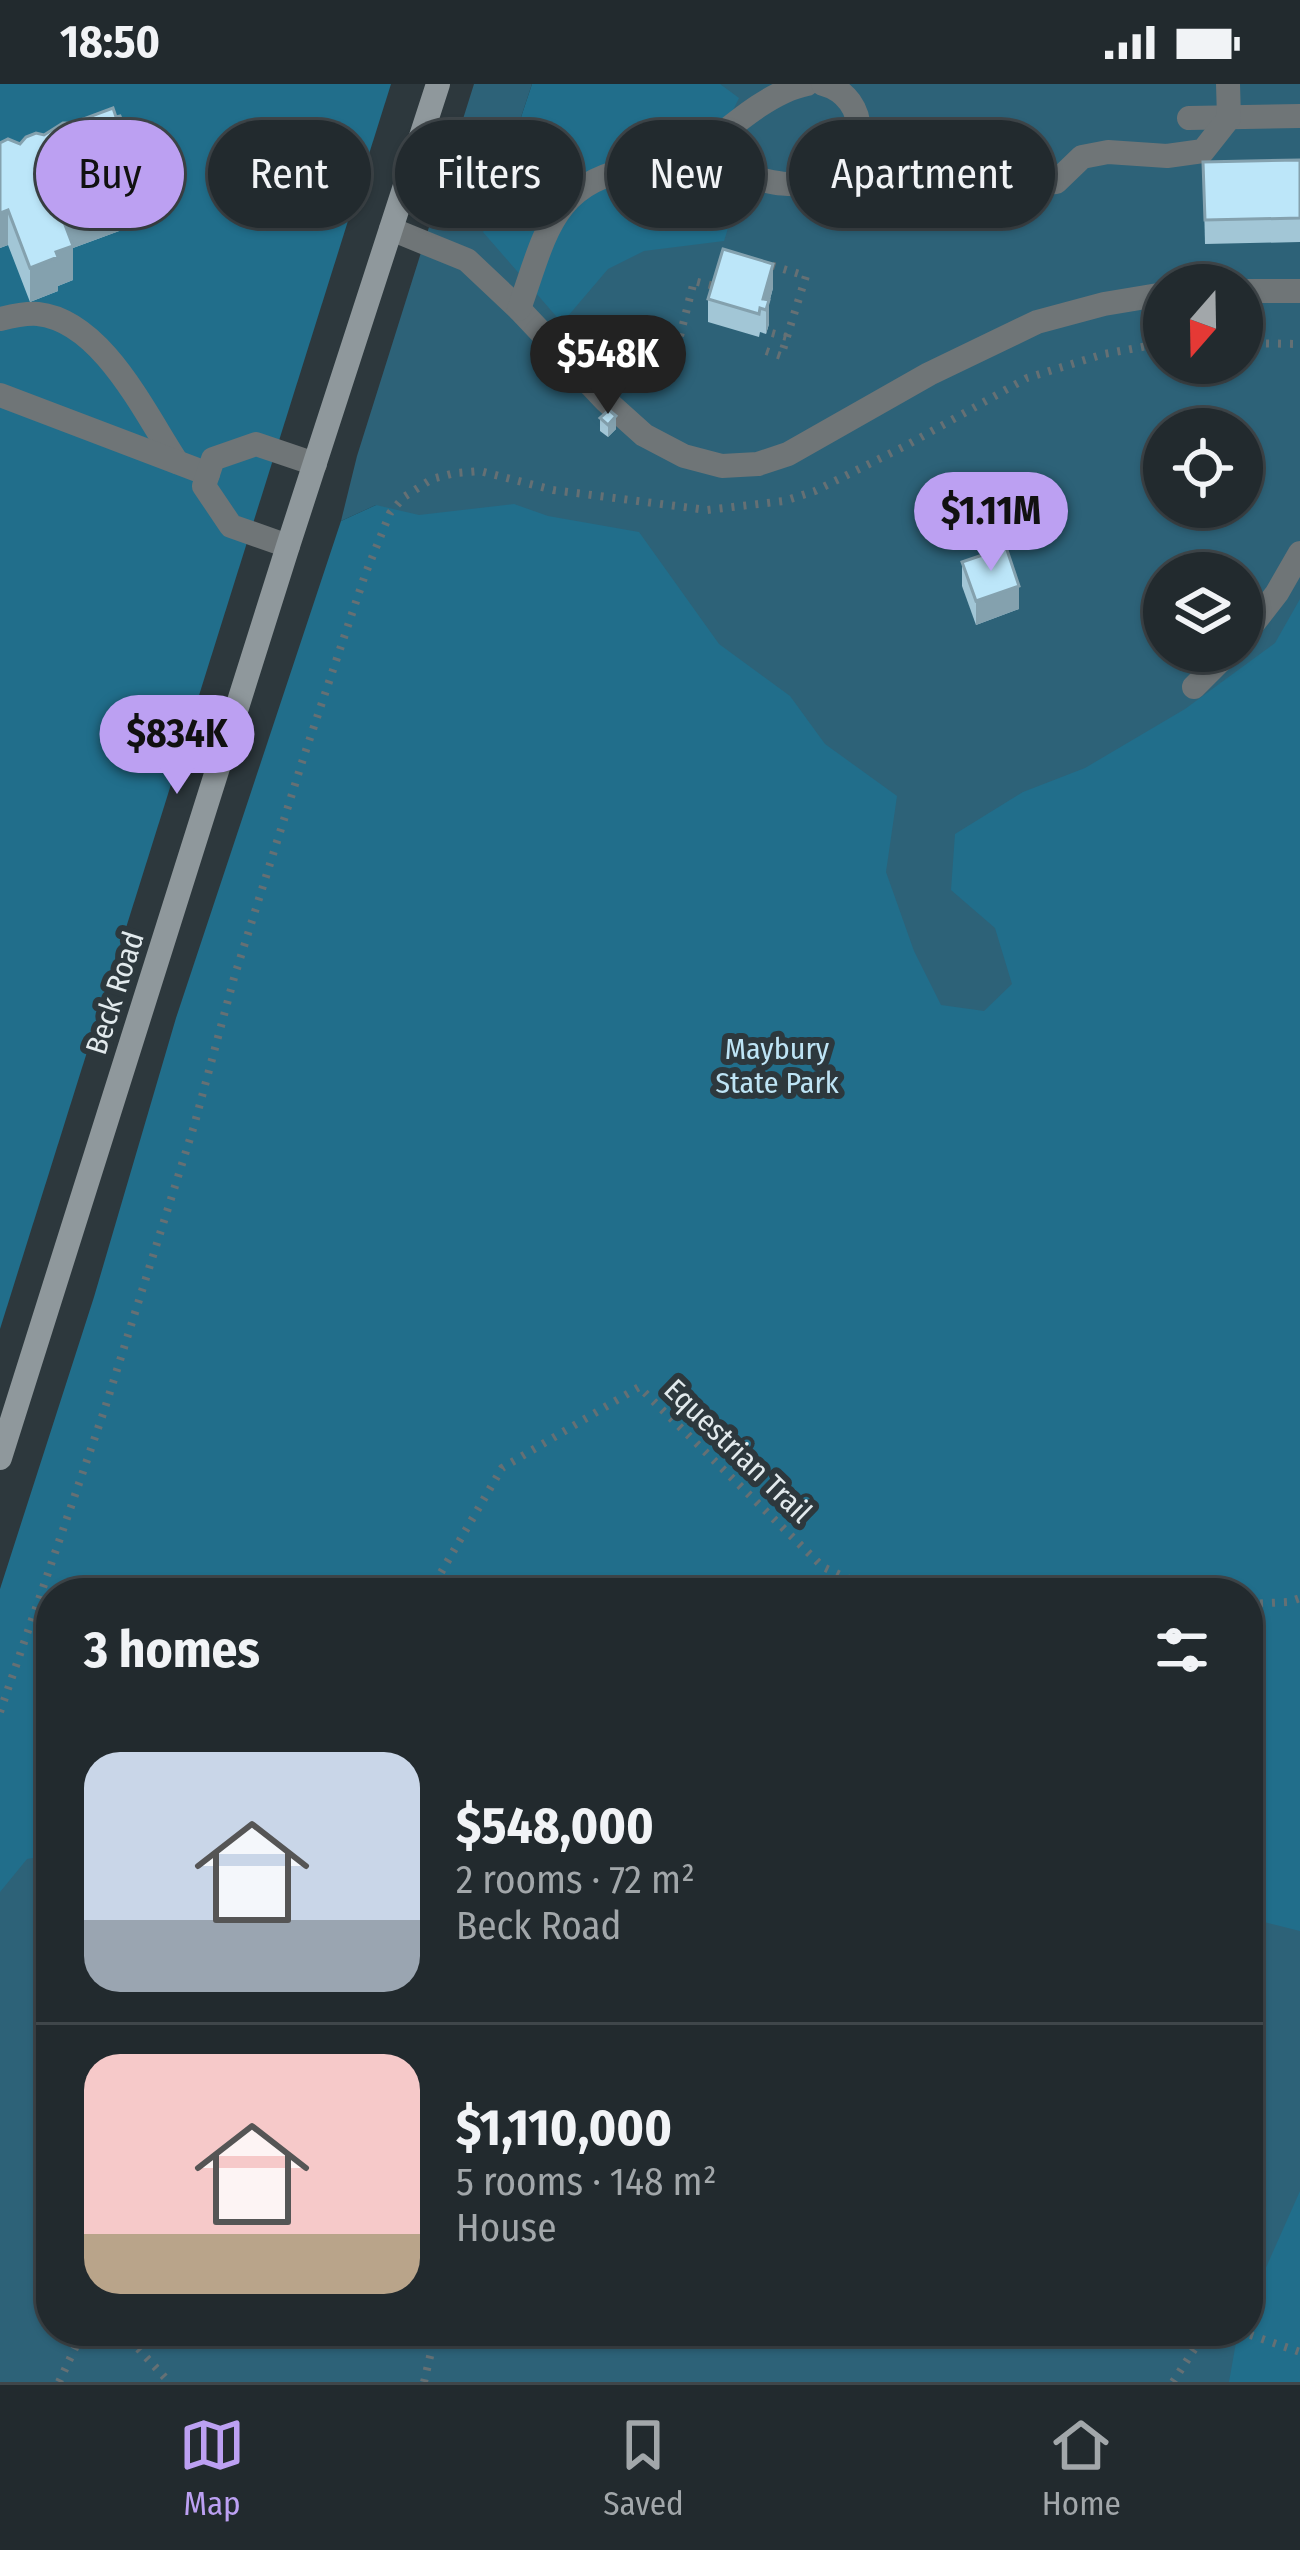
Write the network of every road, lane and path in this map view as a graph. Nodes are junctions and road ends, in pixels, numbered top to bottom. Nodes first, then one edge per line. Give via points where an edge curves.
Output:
1 (439, 84) edge
2 (807, 84) edge
3 (823, 84) edge
4 (1228, 84) edge
5 (1300, 116) edge
6 (1189, 118) dead end
7 (1229, 118) junction
8 (743, 120) edge
9 (607, 174) edge
10 (765, 180) edge
11 (1055, 182) edge
12 (391, 229) junction
13 (750, 259) edge
14 (714, 286) edge
15 (1263, 290) edge
16 (1300, 291) edge
17 (1143, 298) edge
18 (520, 309) junction
19 (0, 319) edge
20 (772, 333) dead end
21 (787, 337) junction
22 (1263, 343) edge
23 (1300, 344) edge
24 (1143, 347) edge
25 (766, 351) dead end
26 (628, 353) dead end
27 (0, 395) edge
28 (177, 462) junction
29 (315, 464) junction
30 (208, 474) junction
31 (288, 546) junction
32 (1300, 553) edge
33 (1263, 611) edge
34 (1209, 672) edge
35 (1194, 687) dead end
36 (0, 1458) edge
37 (46, 1578) edge
38 (437, 1578) edge
39 (846, 1578) edge
40 (1300, 1598) edge
41 (1263, 1603) edge
42 (36, 1608) edge
43 (0, 1712) edge
44 (1263, 2339) edge
45 (76, 2346) edge
46 (136, 2346) edge
47 (432, 2346) edge
48 (1196, 2346) edge
49 (1300, 2352) edge
50 (59, 2382) edge
51 (169, 2382) edge
52 (424, 2382) edge
53 (1173, 2382) edge

1 - 12 main road, Beck Road
2 - 8 street
3 - 10 street via 856,107 853,153 831,177 810,184
4 - 7 street
5 - 7 street
6 - 7 street
7 - 11 street via 1203,151 1082,157
9 - 18 street via 557,212
12 - 18 street via 463,257
12 - 29 main road, Beck Road
13 - 21 path via 806,276
14 - 26 path via 694,281 679,344
15 - 16 street
17 - 18 street via 1037,322 788,454 740,466 702,463 644,435
19 - 28 street via 43,315 92,339
20 - 21 path
21 - 25 path via 781,356
22 - 23 path
24 - 37 path via 1027,378 784,501 707,510 553,490 480,471 431,479 404,497 365,575 304,756
27 - 28 street
28 - 30 street
29 - 30 street via 256,444 213,459
29 - 31 main road, Beck Road
30 - 31 street via 203,485 230,526
31 - 36 main road, Beck Road
32 - 33 street
34 - 35 street
38 - 39 path, Equestrian Trail via 502,1468 638,1387 823,1568
40 - 41 path
42 - 43 path
44 - 49 path
45 - 50 path
46 - 51 path
47 - 52 path
48 - 53 path

